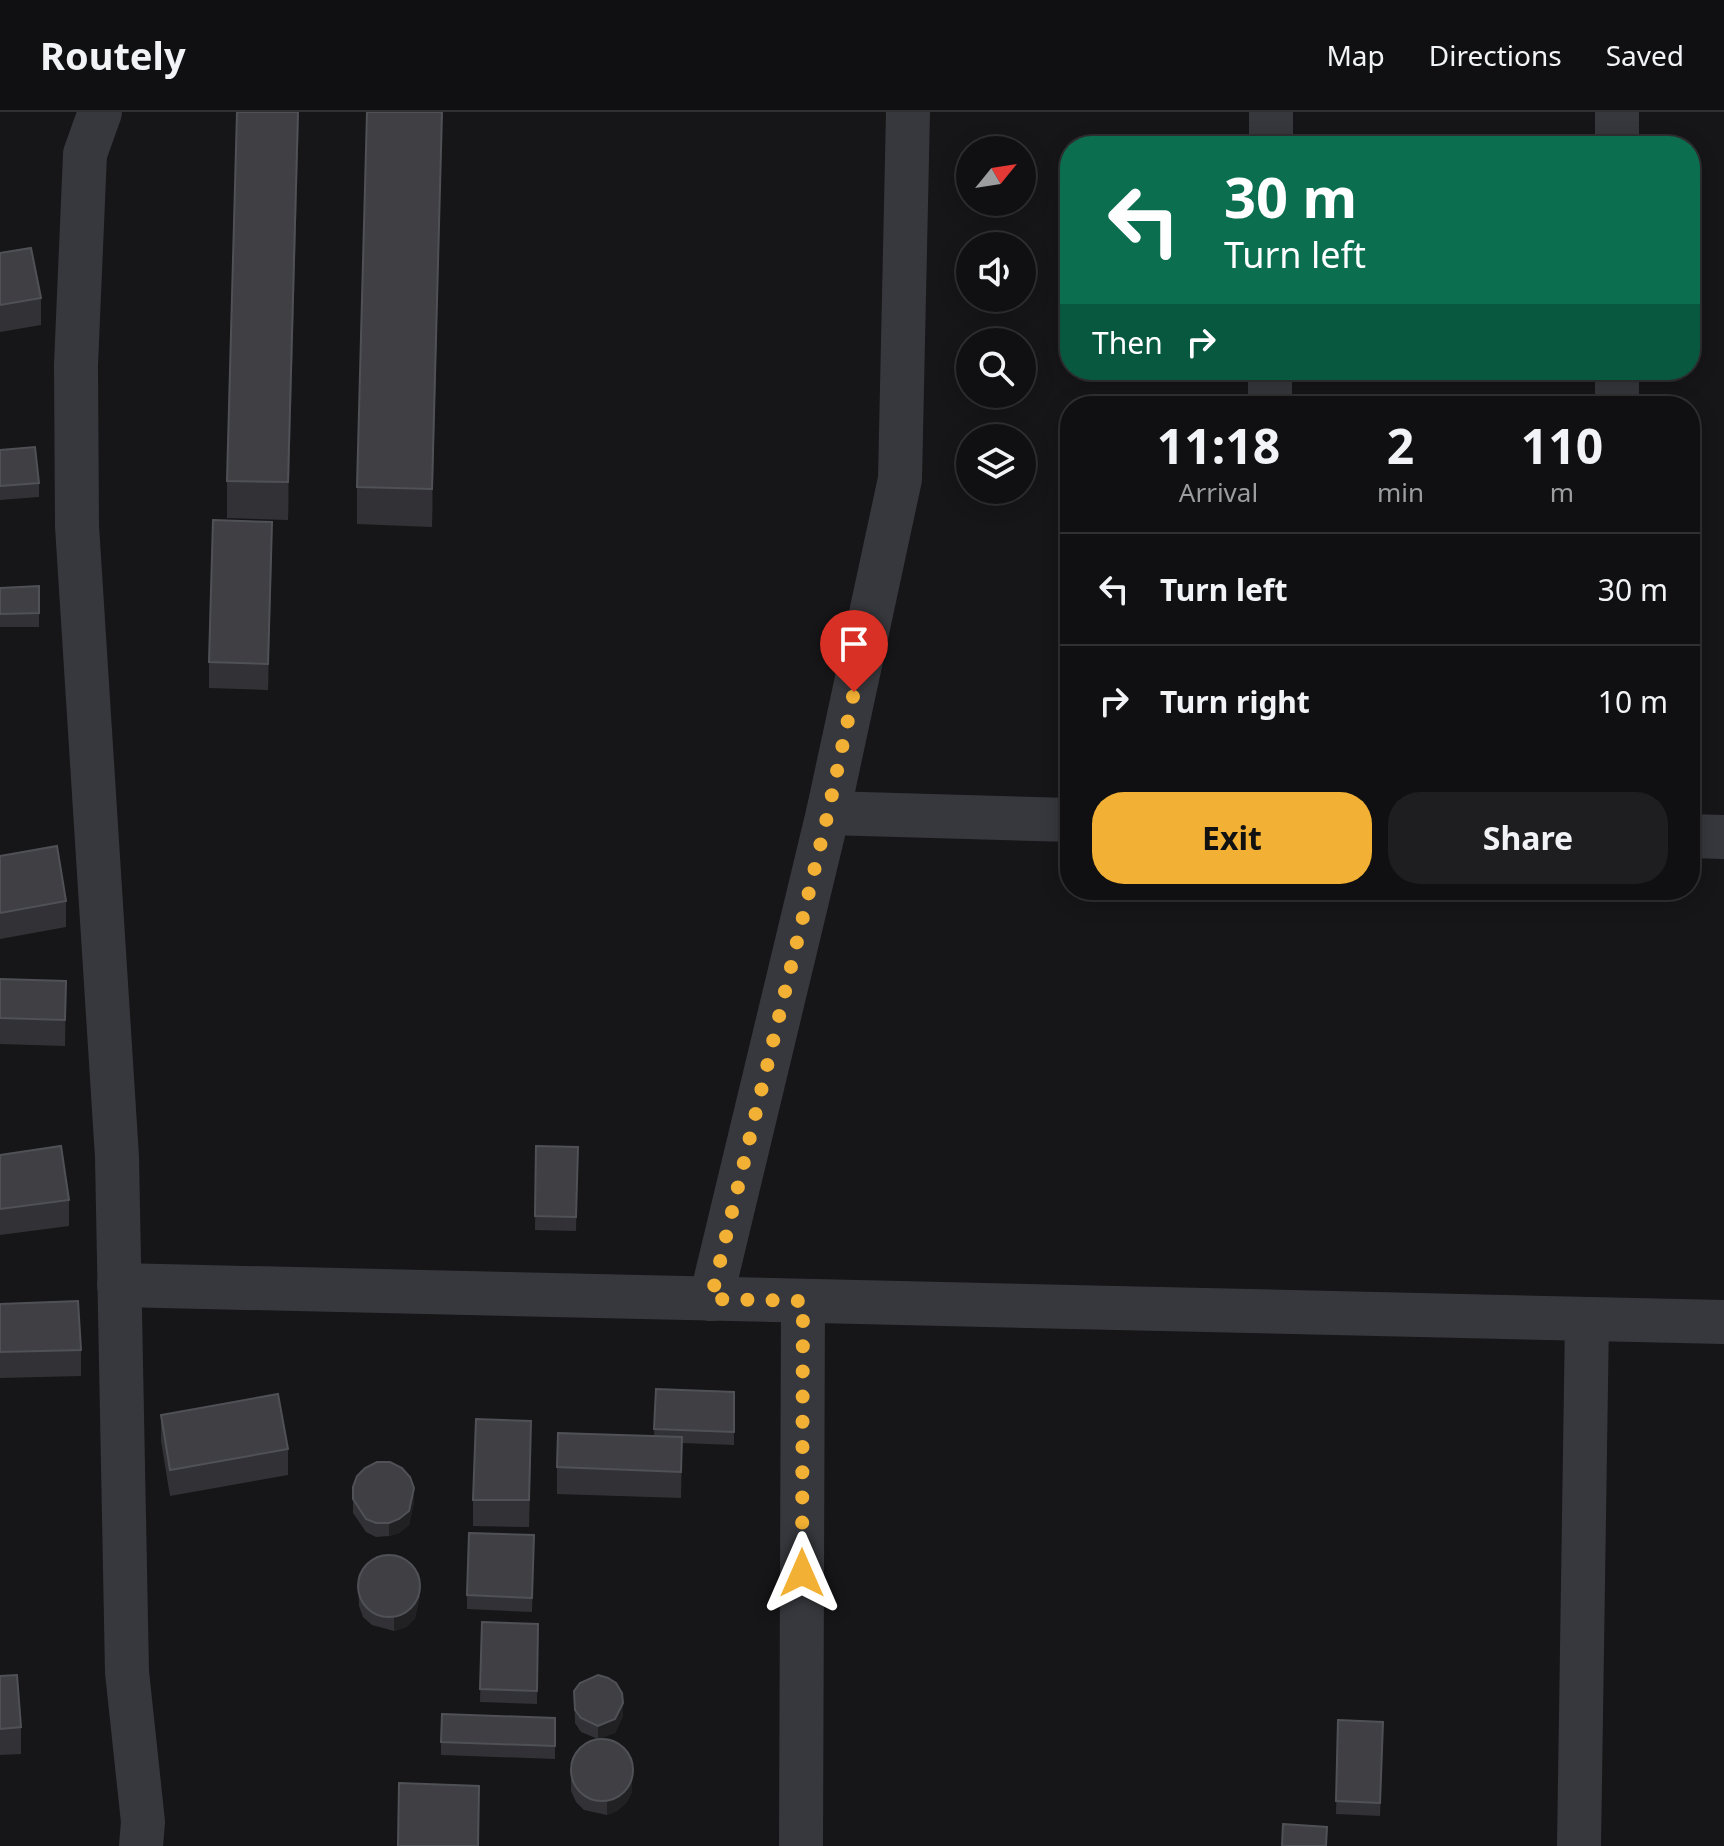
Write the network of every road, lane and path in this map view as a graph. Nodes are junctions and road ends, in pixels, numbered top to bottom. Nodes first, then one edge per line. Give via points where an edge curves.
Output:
1 (100, 112) edge
2 (908, 112) edge
3 (1271, 112) edge
4 (1617, 112) edge
5 (1271, 136) edge
6 (1617, 136) edge
7 (828, 813) junction
8 (1060, 820) edge
9 (1700, 836) edge
10 (1724, 837) edge
11 (119, 1285) junction
12 (711, 1299) junction
13 (803, 1301) junction
14 (1587, 1319) junction
15 (1724, 1322) edge
16 (141, 1846) edge
17 (801, 1846) edge
18 (1579, 1846) edge

1 - 11 street via 85,154 76,365 77,526 117,1157
2 - 7 street via 900,479
3 - 5 street
4 - 6 street
7 - 8 street
7 - 12 street
9 - 10 street
11 - 12 street
11 - 16 street via 127,1672
12 - 13 street
13 - 14 street
13 - 17 street
14 - 15 street
14 - 18 street

